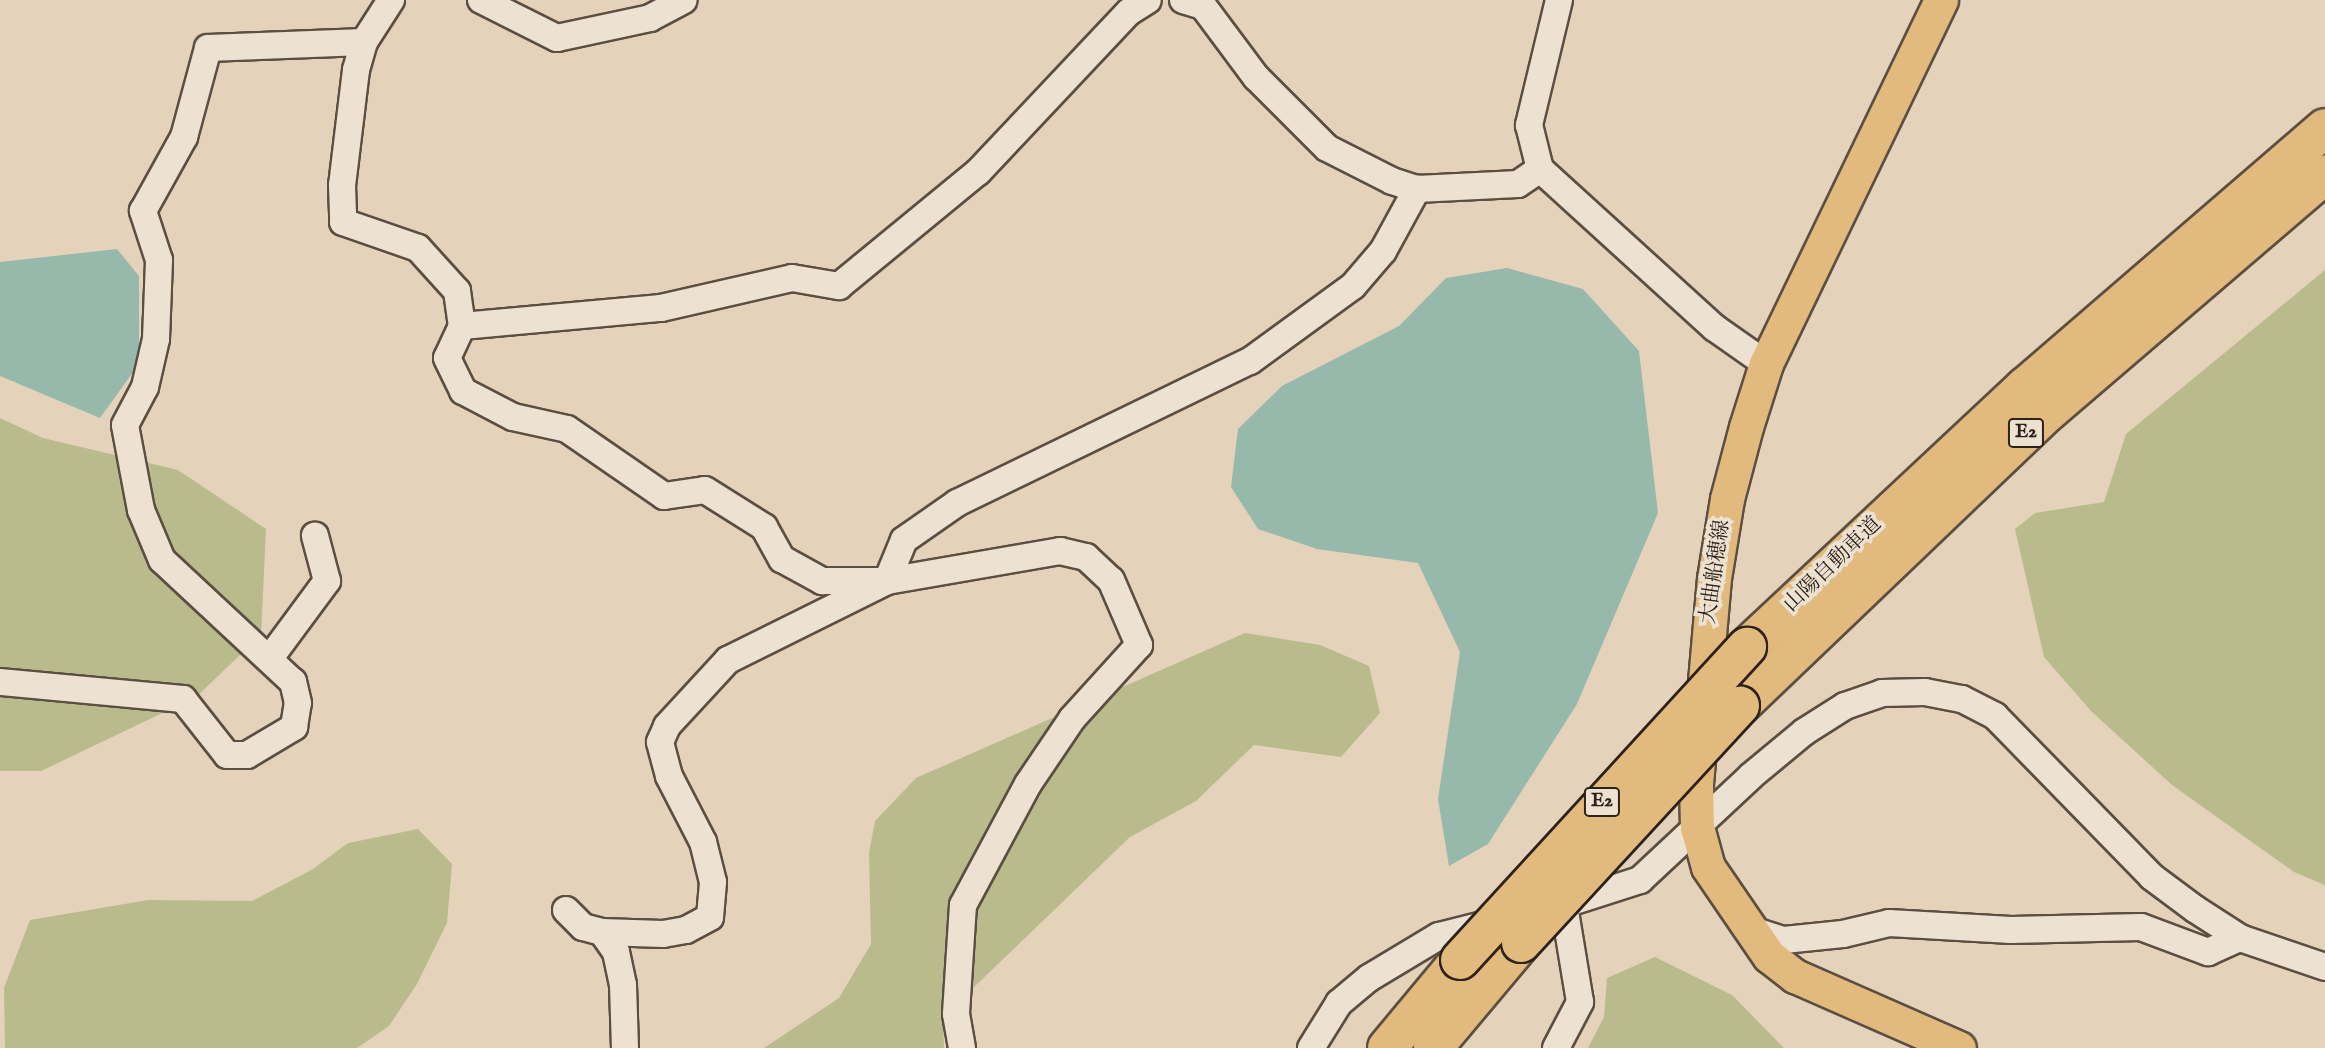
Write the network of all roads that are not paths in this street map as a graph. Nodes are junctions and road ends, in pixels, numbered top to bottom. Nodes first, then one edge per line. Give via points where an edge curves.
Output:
1 (391, 0) edge
2 (481, 0) edge
3 (684, 0) edge
4 (1148, 0) edge
5 (1183, 0) edge
6 (1559, 0) edge
7 (1941, 0) edge
8 (364, 42) junction
9 (2325, 128) edge
10 (1539, 169) junction
11 (2325, 175) edge
12 (1417, 189) junction
13 (462, 326) junction
14 (1766, 364) junction
15 (315, 537) dead end
16 (887, 581) junction
17 (270, 658) junction
18 (0, 682) edge
19 (1698, 827) junction
20 (1564, 905) junction
21 (566, 910) dead end
22 (1746, 928) junction
23 (602, 932) junction
24 (2240, 938) junction
25 (2325, 967) edge
26 (625, 1048) edge
27 (962, 1048) edge
28 (1311, 1048) edge
29 (1387, 1048) edge
30 (1433, 1048) edge
31 (1556, 1048) edge
32 (1959, 1048) edge

1 - 8 street
2 - 3 street via 557,38 650,18
4 - 13 street via 1129,12 978,172 839,286 793,278 661,308
5 - 12 street via 1203,6 1256,77 1327,148
6 - 10 street via 1529,125
7 - 14 main road, 大曲船穂線
8 - 13 street via 348,125 343,222 418,248 457,291
8 - 17 street via 208,48 184,137 143,211 159,260 156,339 145,387 125,425 135,457 141,510 162,560
9 - 29 highway, 山陽自動車道 / E2, bridge via 2025,387 1747,647 1460,960
10 - 12 street via 1518,184
10 - 14 street via 1715,328
11 - 30 highway, 山陽自動車道 / E2, bridge via 2048,412 1740,706 1521,943
12 - 16 street via 1383,251 1353,286 1250,361 957,503 904,540
13 - 16 street via 447,358 463,391 513,417 567,429 664,496 705,490 764,527 782,559 822,581
14 - 19 main road, 大曲船穂線 via 1727,499 1714,578 1704,661
15 - 17 street via 327,581
16 - 23 street via 728,660 667,726 660,742 669,776 703,842 713,881 710,917 686,930 663,934
16 - 27 street via 1060,551 1086,557 1111,580 1139,645 1072,719 1028,785 963,905 956,1014
17 - 18 street via 293,682 298,703 294,727 247,755 227,755 183,699
19 - 20 street via 1640,880
19 - 22 main road, 大曲船穂線 via 1708,867
19 - 24 street via 1804,732 1845,706 1882,693 1925,692 1962,699 1995,716 2152,877
20 - 28 street via 1439,936 1399,958 1339,1003
20 - 31 street via 1580,1002
21 - 23 street via 583,927
22 - 24 street via 1784,940 1843,934 1889,923 2011,930 2141,927 2208,952
22 - 32 main road, 大曲船穂線 via 1769,956 1795,976
23 - 26 street via 616,952 623,985
24 - 25 street

